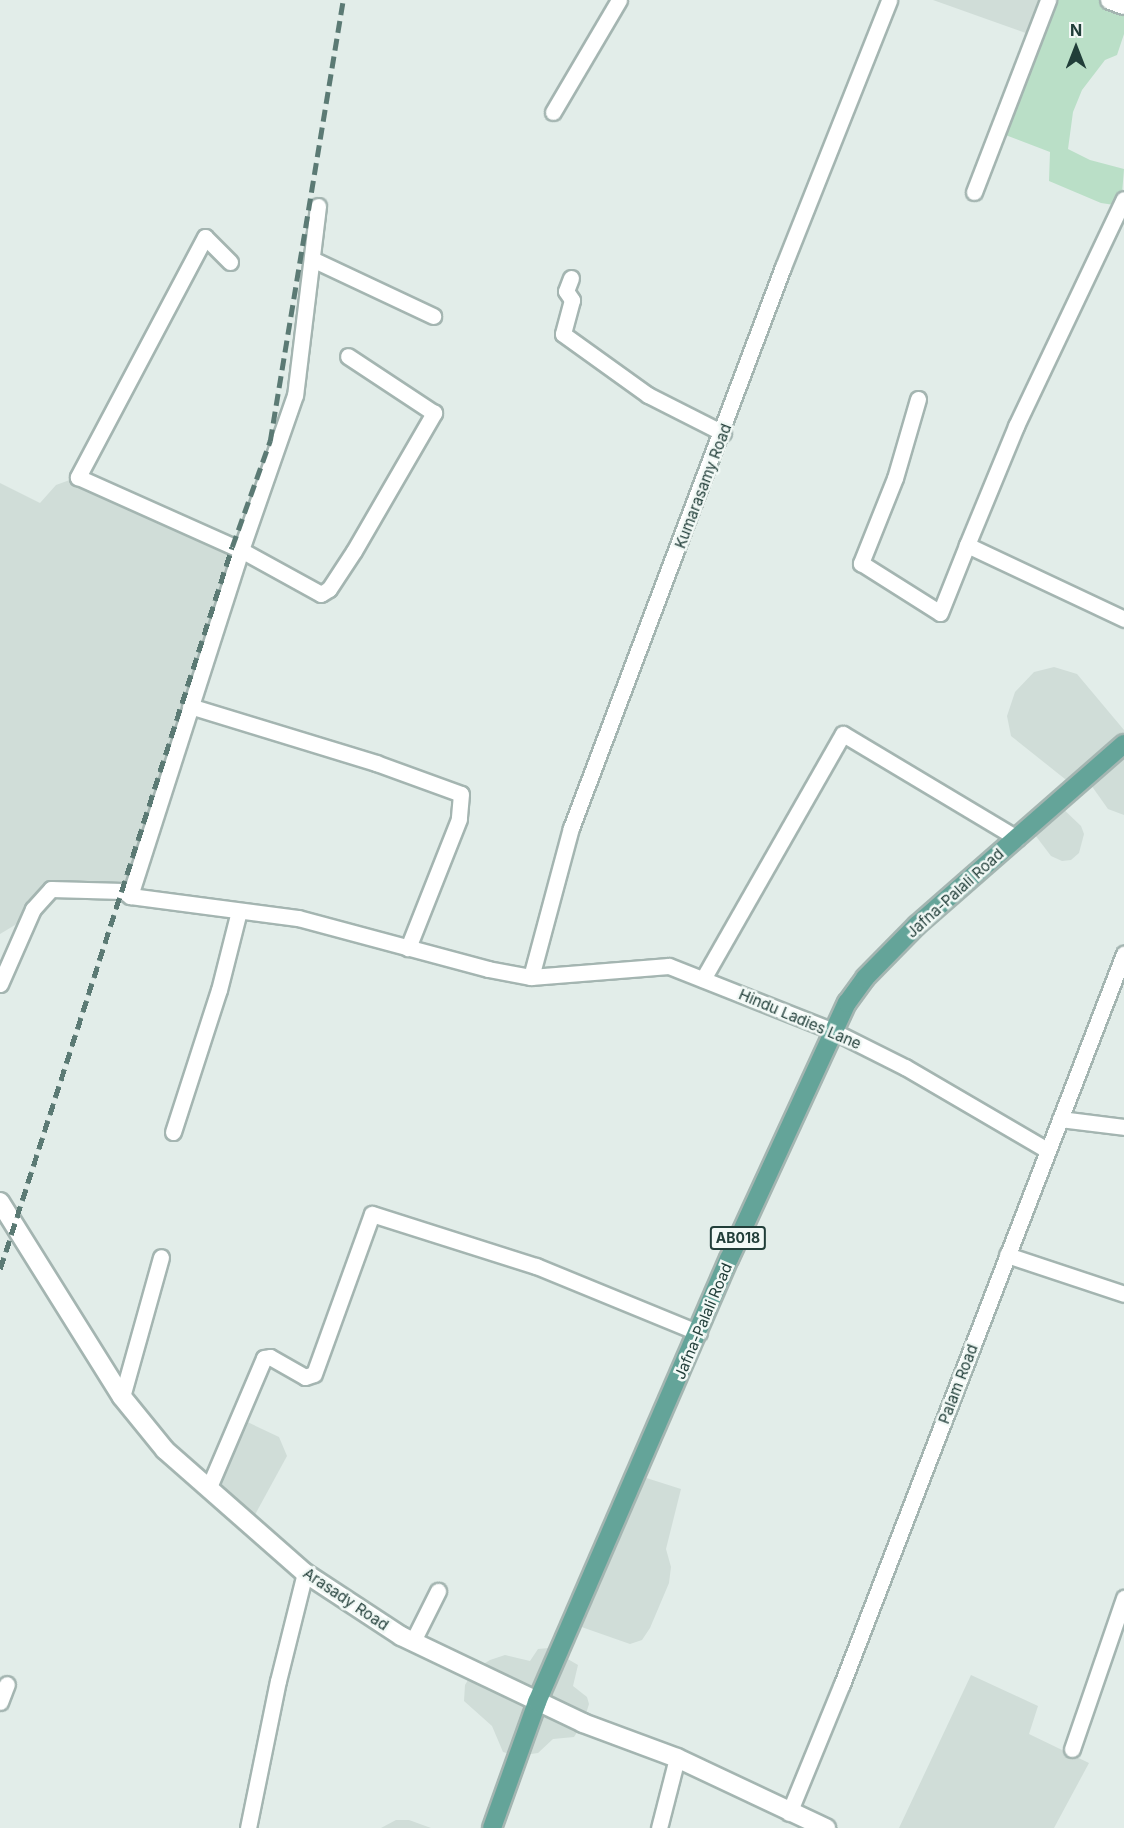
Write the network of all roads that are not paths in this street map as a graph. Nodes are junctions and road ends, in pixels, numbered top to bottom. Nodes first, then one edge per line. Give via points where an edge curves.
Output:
1 (619, 0) edge
2 (889, 0) edge
3 (1048, 0) edge
4 (1110, 0) edge
5 (1124, 5) edge
6 (553, 112) dead end
7 (974, 192) dead end
8 (1124, 199) edge
9 (318, 206) dead end
10 (312, 259) junction
11 (230, 262) dead end
12 (571, 279) dead end
13 (433, 316) dead end
14 (348, 356) dead end
15 (918, 399) dead end
16 (723, 433) junction
17 (967, 545) junction
18 (241, 550) junction
19 (1124, 619) edge
20 (190, 706) junction
21 (1124, 744) edge
22 (1017, 838) junction
23 (130, 896) junction
24 (239, 910) junction
25 (408, 948) junction
26 (1124, 954) edge
27 (531, 977) junction
28 (703, 979) junction
29 (0, 984) edge
30 (833, 1031) junction
31 (1060, 1119) junction
32 (1124, 1127) edge
33 (173, 1132) dead end
34 (1047, 1150) junction
35 (0, 1202) edge
36 (1007, 1255) junction
37 (161, 1257) dead end
38 (1124, 1294) edge
39 (699, 1333) junction
40 (122, 1397) junction
41 (210, 1487) junction
42 (305, 1574) junction
43 (438, 1591) dead end
44 (1124, 1598) edge
45 (413, 1641) junction
46 (7, 1684) dead end
47 (0, 1702) edge
48 (537, 1702) junction
49 (1072, 1749) dead end
50 (677, 1758) junction
51 (789, 1813) junction
52 (822, 1827) edge
53 (248, 1828) edge
54 (492, 1828) edge
55 (659, 1828) edge

1 - 6 street
2 - 16 street, Kumarasamy Road via 783,267
3 - 7 street
4 - 5 main road
8 - 17 street via 1016,426
9 - 10 street
10 - 13 street
10 - 18 street via 295,395
11 - 18 street via 205,237 78,477
12 - 16 street via 566,291 572,300 563,334 648,395
14 - 18 street via 434,413 354,551 325,593 314,592
15 - 17 street via 895,478 861,563 940,613
16 - 27 street, Kumarasamy Road via 571,828
17 - 19 street
18 - 20 street
20 - 23 street
20 - 25 street via 376,763 461,794 459,819
21 - 22 main road, Jafna-Palali Road / AB018
22 - 28 street via 843,734
22 - 30 main road, Jafna-Palali Road / AB018 via 917,925 865,978
23 - 24 street, Hindu Ladies Lane
23 - 29 street, Hindu Ladies Lane via 123,891 51,889 33,909
24 - 25 street, Hindu Ladies Lane via 298,918
24 - 33 street via 219,990
25 - 27 street, Hindu Ladies Lane
26 - 31 street, Palam Road
27 - 28 street, Hindu Ladies Lane via 669,966
28 - 30 street, Hindu Ladies Lane
30 - 34 street, Hindu Ladies Lane via 905,1067
30 - 39 main road, Jafna-Palali Road / AB018
31 - 32 street
31 - 34 street, Palam Road
34 - 36 street, Palam Road
35 - 40 main road, Arasady Road
36 - 38 street
36 - 51 street, Palam Road
37 - 40 street
39 - 41 street via 536,1266 372,1214 314,1374 305,1377 270,1357 264,1358
39 - 48 main road, Jafna-Palali Road / AB018
40 - 41 main road, Arasady Road via 165,1450
41 - 42 main road, Arasady Road
42 - 45 main road, Arasady Road via 360,1613
42 - 53 street
43 - 45 street
44 - 49 street
45 - 48 main road, Arasady Road
46 - 47 street
48 - 50 main road, Arasady Road
48 - 54 main road, Jafna-Palali Road / AB018
50 - 51 main road, Arasady Road
50 - 55 street
51 - 52 main road, Arasady Road

